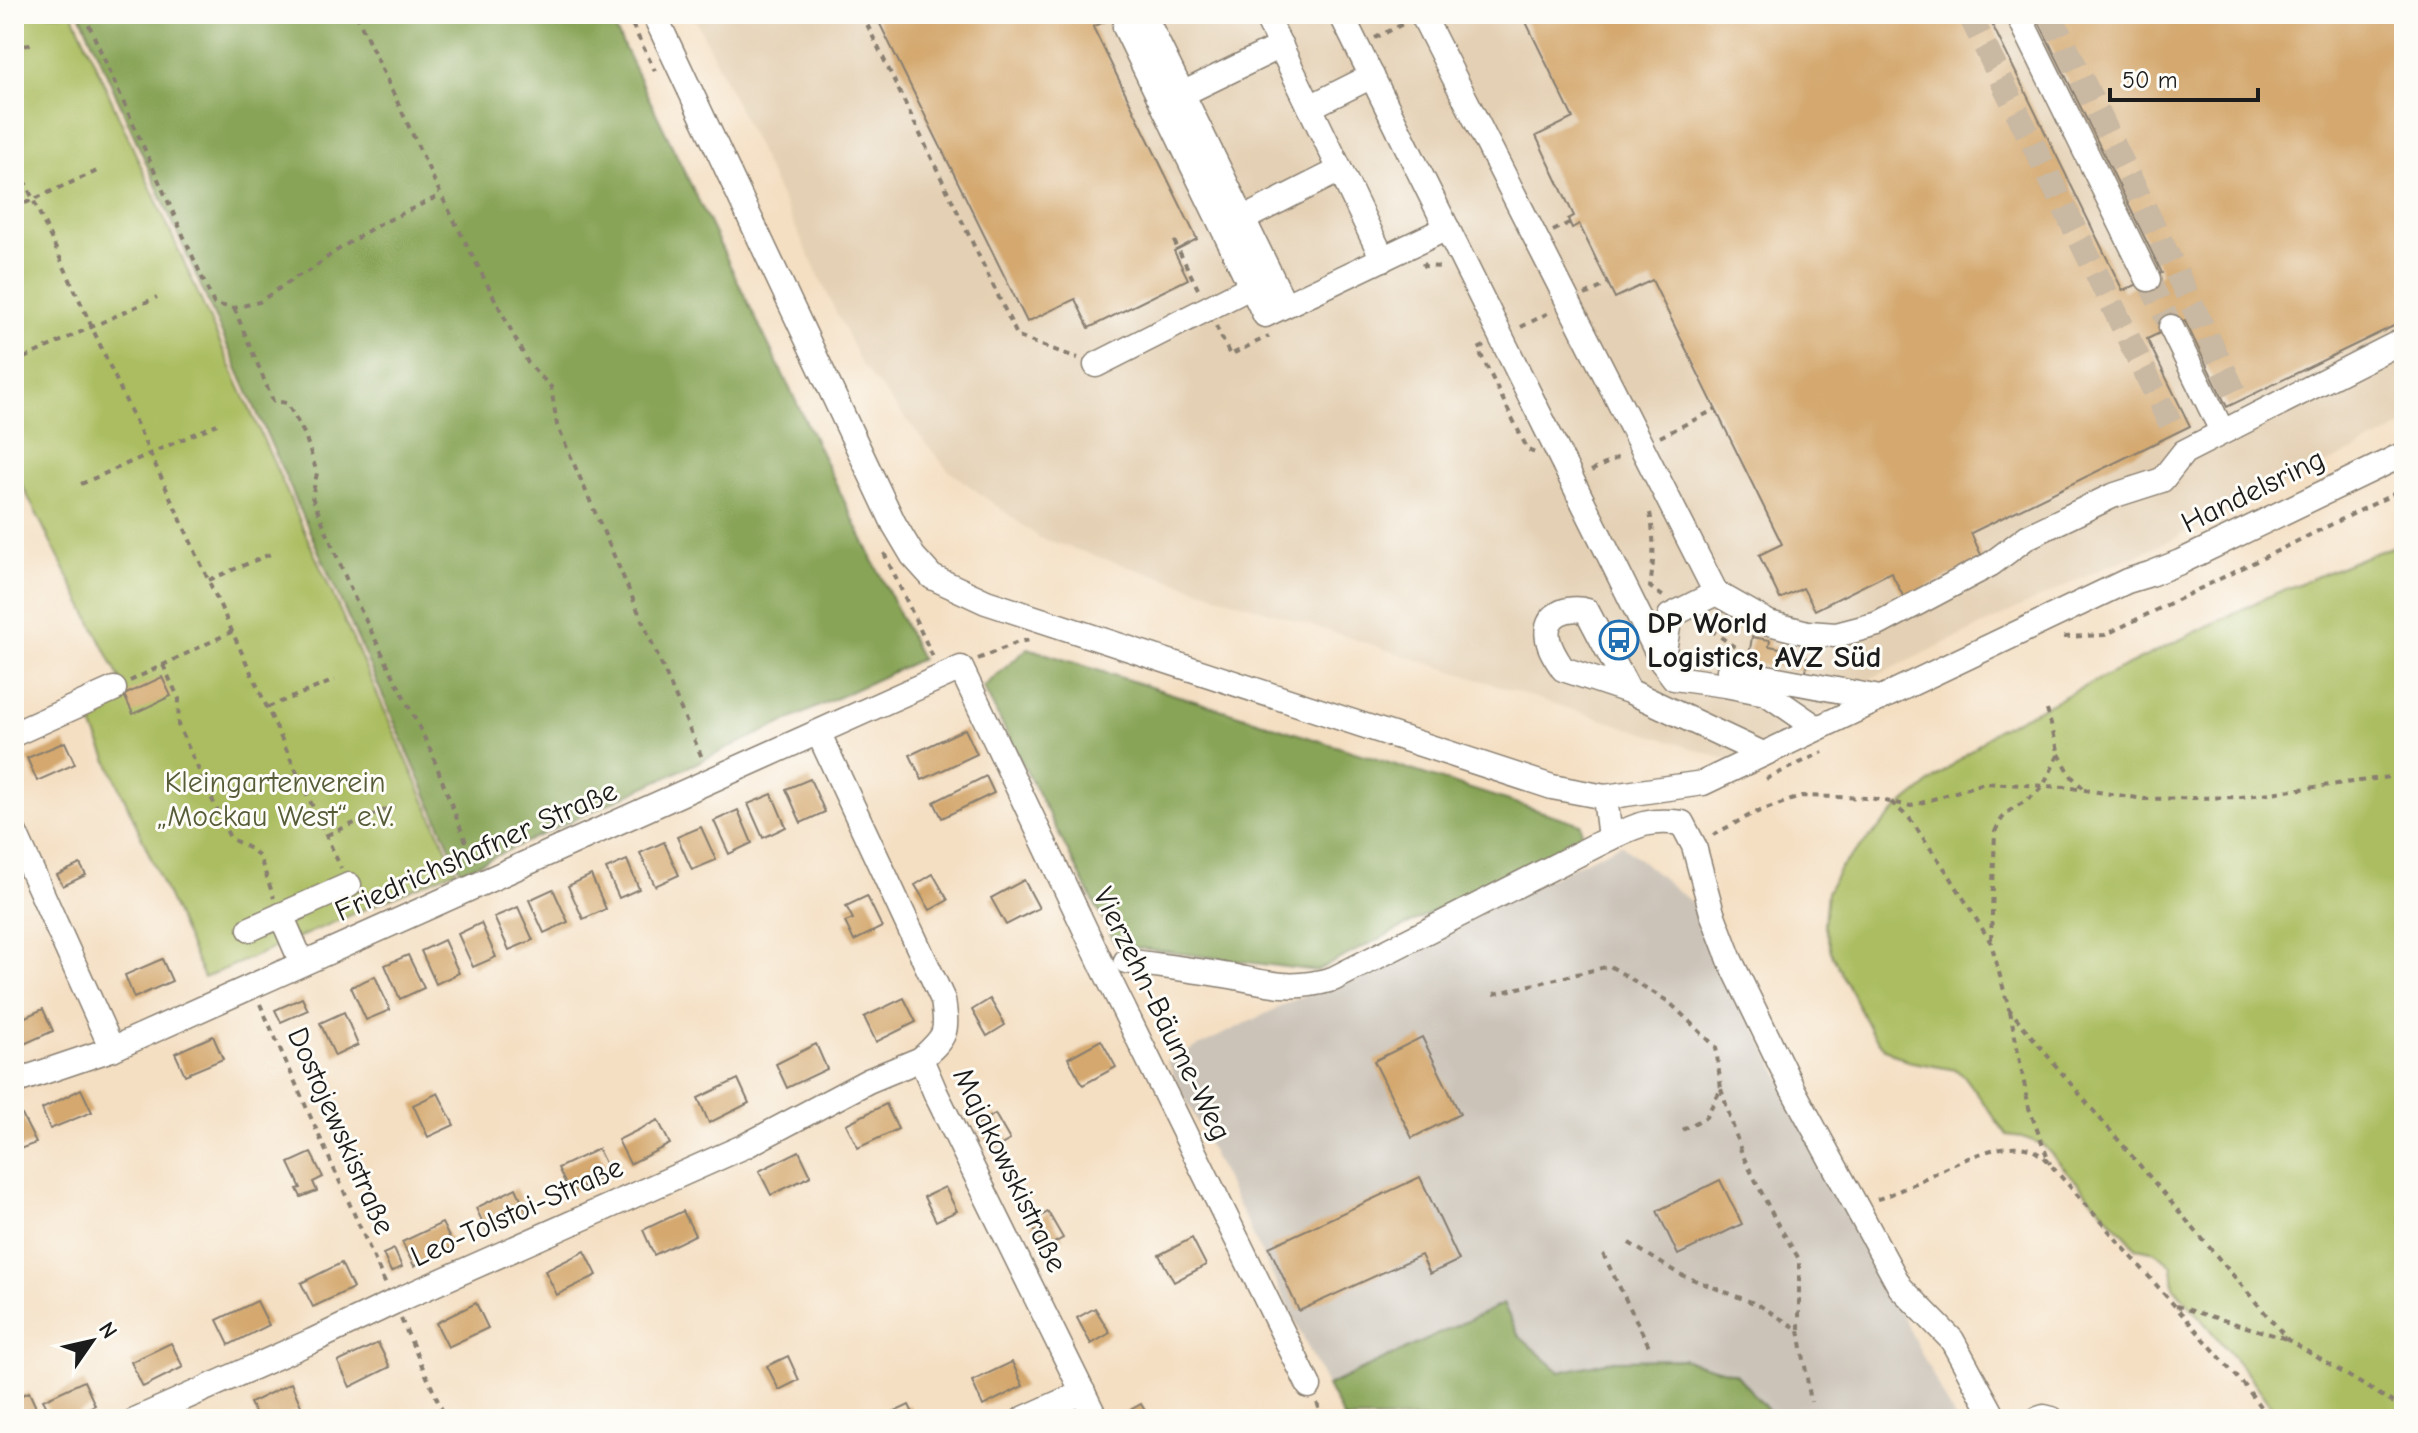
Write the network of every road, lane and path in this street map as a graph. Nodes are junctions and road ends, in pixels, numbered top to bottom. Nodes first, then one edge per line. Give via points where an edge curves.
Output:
1 (84, 14) edge
2 (356, 14) edge
3 (654, 14) edge
4 (862, 14) edge
5 (1265, 14) edge
6 (1341, 14) edge
7 (2018, 14) edge
8 (1148, 16) edge
9 (1423, 16) edge
10 (34, 42) dead end
11 (1281, 46) junction
12 (1358, 47) junction
13 (14, 51) edge
14 (1372, 76) junction
15 (1182, 94) junction
16 (1310, 107) junction
17 (14, 158) edge
18 (1340, 170) junction
19 (97, 171) dead end
20 (441, 195) junction
21 (33, 200) junction
22 (14, 208) edge
23 (1243, 219) junction
24 (1447, 228) junction
25 (1383, 259) junction
26 (2148, 279) tunnel mouth
27 (1252, 286) junction
28 (157, 297) dead end
29 (1285, 305) junction
30 (234, 308) junction
31 (92, 327) junction
32 (2171, 327) tunnel mouth
33 (2404, 340) edge
34 (24, 358) dead end
35 (1096, 365) joint
36 (217, 424) dead end
37 (2222, 431) junction
38 (151, 453) junction
39 (2404, 454) edge
40 (81, 484) dead end
41 (1649, 508) dead end
42 (275, 552) dead end
43 (209, 580) junction
44 (1716, 593) junction
45 (1683, 610) junction
46 (233, 631) junction
47 (1662, 662) junction
48 (163, 665) junction
49 (961, 668) joint
50 (1738, 672) junction
51 (335, 680) dead end
52 (114, 689) joint
53 (1629, 691) dead end
54 (1880, 698) junction
55 (268, 707) junction
56 (2047, 710) dead end
57 (1817, 728) junction
58 (14, 734) edge
59 (819, 734) junction
60 (1763, 754) junction
61 (2059, 754) junction
62 (2404, 775) edge
63 (712, 782) junction
64 (2042, 786) junction
65 (2085, 790) junction
66 (1605, 797) junction
67 (1891, 802) junction
68 (394, 806) dead end
69 (14, 831) edge
70 (326, 835) junction
71 (1610, 838) junction
72 (1694, 846) junction
73 (482, 884) junction
74 (349, 885) joint
75 (281, 915) junction
76 (250, 929) dead end
77 (1991, 943) junction
78 (1126, 961) dead end
79 (302, 963) junction
80 (252, 986) junction
81 (1494, 994) dead end
82 (2009, 1009) junction
83 (112, 1049) junction
84 (921, 1059) junction
85 (14, 1082) edge
86 (1721, 1089) junction
87 (1679, 1132) dead end
88 (2052, 1168) junction
89 (1857, 1204) junction
90 (1629, 1243) dead end
91 (1603, 1254) dead end
92 (390, 1294) dead end
93 (2174, 1306) junction
94 (399, 1314) dead end
95 (1799, 1330) junction
96 (2288, 1340) junction
97 (1650, 1348) dead end
98 (1309, 1386) dead end
99 (1083, 1392) junction
100 (1811, 1402) dead end
101 (2404, 1409) edge
102 (137, 1419) edge
103 (446, 1419) edge
104 (1023, 1419) edge
105 (1096, 1419) edge
106 (1995, 1419) edge
107 (2038, 1419) edge
108 (2052, 1419) edge
109 (2269, 1419) edge

1 - 30 path via 214,304
2 - 20 path
3 - 66 street, Handelsring via 894,524 932,577 986,602 1496,770
4 - 35 path via 1018,337
5 - 11 street
6 - 12 street
7 - 26 street
8 - 15 street
8 - 27 street via 1125,27
9 - 12 path
9 - 44 street
10 - 13 path
11 - 15 street
11 - 16 street
12 - 14 street
14 - 16 street
14 - 24 street
15 - 23 street
16 - 18 street
17 - 21 path
18 - 23 street
18 - 25 street
19 - 21 path
20 - 30 path via 374,227 259,302
20 - 63 path via 528,363 551,387 557,425
21 - 22 path
21 - 31 path
23 - 29 street
24 - 25 street
24 - 47 street
25 - 29 street
27 - 29 street via 1265,315
27 - 35 street
28 - 31 path
30 - 73 path via 273,401 287,403 305,435 317,473 312,497 353,595 430,749
31 - 34 path
31 - 38 path
32 - 37 street
33 - 37 street via 2248,407
36 - 38 path
37 - 44 street via 2179,442 2162,480 2112,496 2027,537 1991,564 1878,624 1836,635 1808,633 1769,623
38 - 40 path
38 - 43 path
39 - 54 street, Handelsring
41 - 45 path via 1654,562 1650,587
42 - 43 path
43 - 46 path
44 - 45 street
45 - 47 street via 1670,616
45 - 50 path via 1741,651
46 - 48 path
46 - 55 path
47 - 50 street
47 - 57 street via 1674,678 1766,693
48 - 52 path
48 - 75 path via 179,699 178,725 230,838 260,858
49 - 59 street, Friedrichshafner Straße
49 - 98 street, Vierzehn-Bäume-Weg
50 - 54 street
51 - 55 path
52 - 58 street
53 - 60 street
54 - 57 street, Handelsring
55 - 70 path
56 - 61 path
57 - 60 street, Handelsring
59 - 63 street, Friedrichshafner Straße
59 - 84 street, Majakowskistraße via 943,1000 946,1022 941,1040
60 - 66 street, Handelsring via 1703,783
61 - 64 path
61 - 65 path
62 - 65 path via 2241,797 2144,799
63 - 73 street, Friedrichshafner Straße
64 - 65 path
64 - 67 path via 1984,783 1911,806
64 - 77 path via 2002,816 1995,832
66 - 71 street
67 - 72 path via 1802,796 1752,814
67 - 77 path via 1910,819
68 - 70 path
69 - 83 street
70 - 74 path
71 - 72 street via 1657,820 1682,823
71 - 78 street via 1333,979 1307,986 1276,986
72 - 89 street via 1730,960 1792,1088
73 - 79 street, Friedrichshafner Straße
74 - 75 street
75 - 76 street
75 - 79 street
77 - 82 path
79 - 80 street, Friedrichshafner Straße
80 - 83 street, Friedrichshafner Straße
80 - 92 path, Dostojewskistraße
81 - 86 path via 1610,966 1669,1002 1716,1047
82 - 88 path via 2029,1108
82 - 96 path
83 - 85 street, Friedrichshafner Straße
84 - 99 street, Majakowskistraße
84 - 102 street, Leo-Tolstoi-Straße via 745,1146
86 - 87 path via 1706,1117
86 - 95 path via 1742,1154 1799,1259
88 - 89 path via 2035,1151 2011,1145
88 - 93 path
89 - 106 street via 1900,1287 1952,1340
90 - 95 path via 1679,1274 1759,1305
91 - 97 path
93 - 96 path
93 - 109 path
94 - 103 path
95 - 100 path
96 - 101 path
99 - 104 street
99 - 105 street, Majakowskistraße
107 - 108 street

